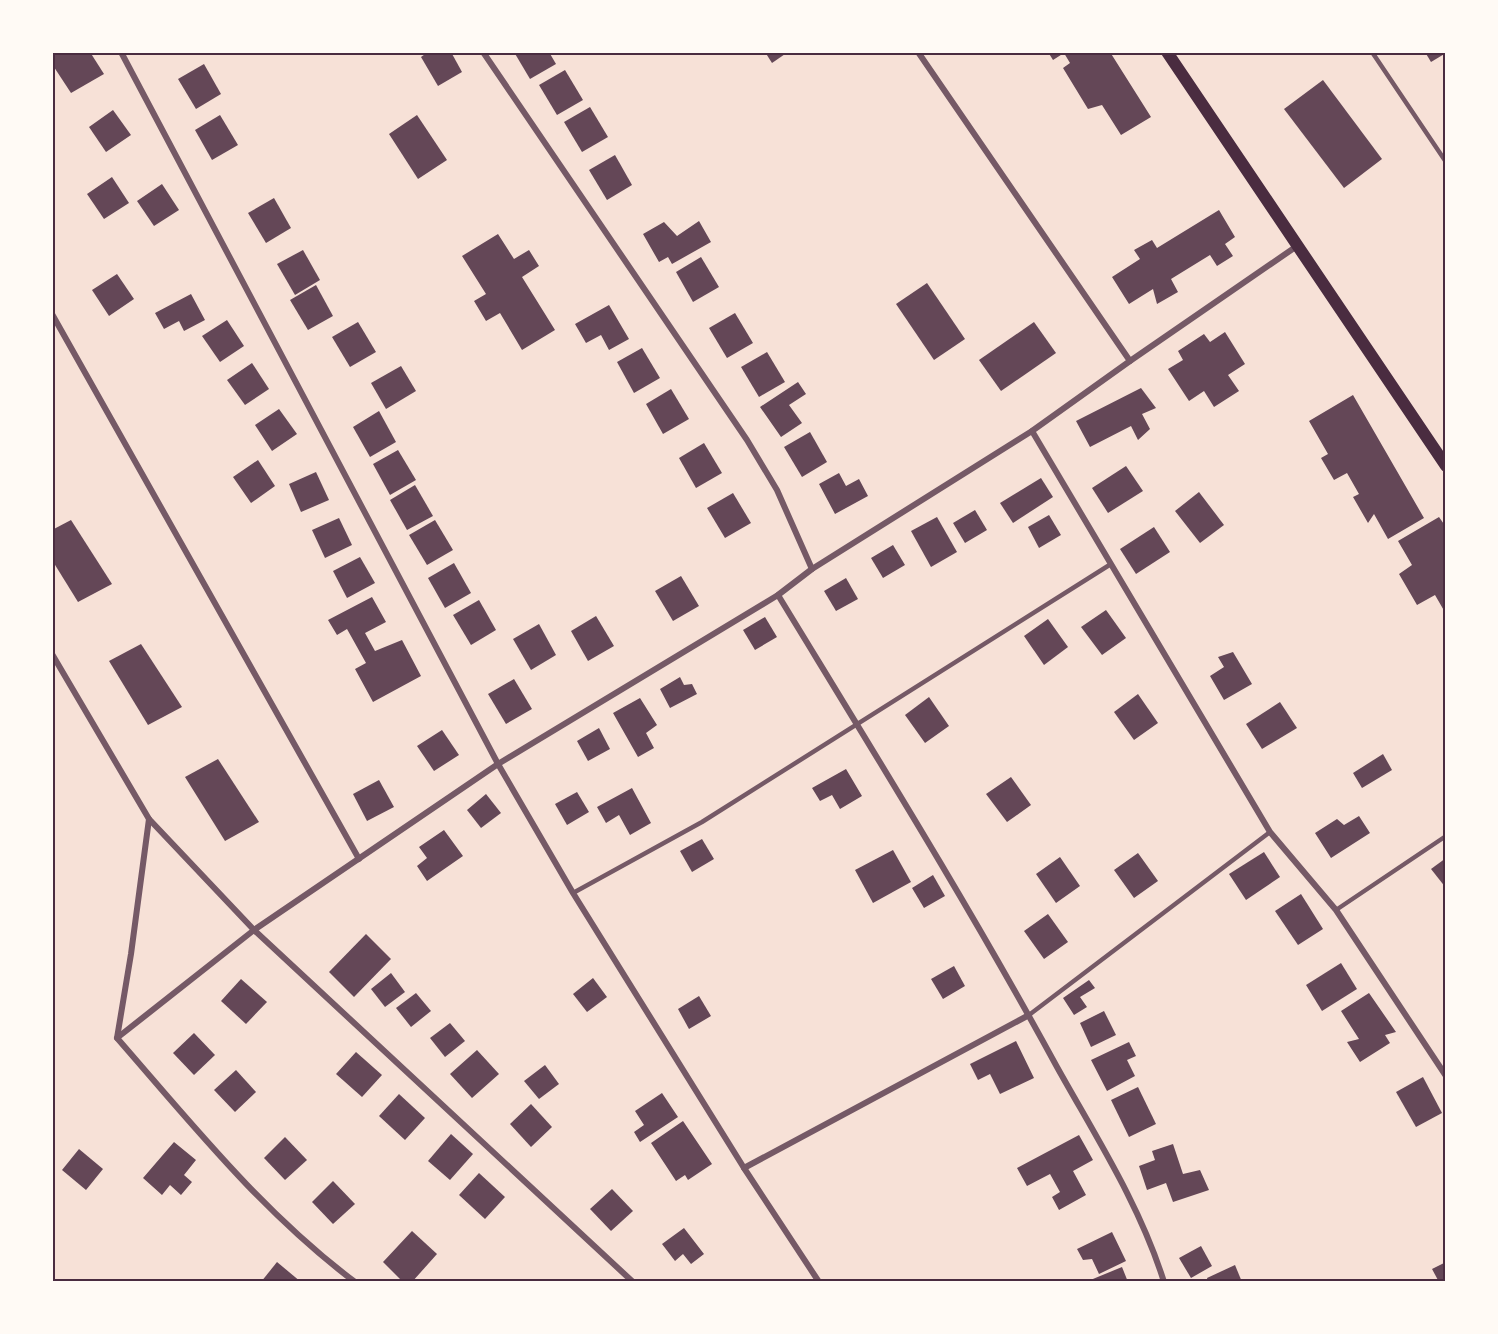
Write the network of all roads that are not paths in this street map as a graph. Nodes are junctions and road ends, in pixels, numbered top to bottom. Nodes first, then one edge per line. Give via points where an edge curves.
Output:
1 (121, 52) edge
2 (483, 52) edge
3 (918, 52) edge
4 (1167, 52) edge
5 (1372, 52) edge
6 (1446, 162) edge
7 (1298, 245) junction
8 (52, 314) edge
9 (1130, 361) junction
10 (1032, 431) junction
11 (1446, 466) edge
12 (1111, 564) junction
13 (812, 569) junction
14 (778, 595) junction
15 (52, 654) edge
16 (856, 724) junction
17 (498, 764) junction
18 (149, 819) junction
19 (1270, 832) junction
20 (1446, 836) edge
21 (359, 859) junction
22 (573, 892) junction
23 (1336, 910) junction
24 (254, 930) junction
25 (1029, 1015) junction
26 (117, 1038) junction
27 (1446, 1076) edge
28 (744, 1168) junction
29 (355, 1281) edge
30 (633, 1281) edge
31 (819, 1281) edge
32 (1164, 1281) edge

1 - 17 street
2 - 13 street via 747,440 777,490
3 - 9 street
4 - 7 main road
5 - 6 lane
7 - 9 street
7 - 11 main road
8 - 21 street
9 - 10 street
10 - 12 street
10 - 13 street
12 - 16 lane
12 - 19 street
13 - 14 street
14 - 16 street
14 - 17 street
15 - 18 street
16 - 22 lane via 702,822
16 - 25 street
17 - 21 street
17 - 22 street
18 - 24 street
18 - 26 street
19 - 23 street
19 - 25 lane
20 - 23 lane
21 - 24 street
22 - 28 street
23 - 27 street
24 - 26 street
24 - 30 street
25 - 28 street
25 - 32 street via 1133,1204
26 - 29 street via 243,1183 315,1250
28 - 31 street

